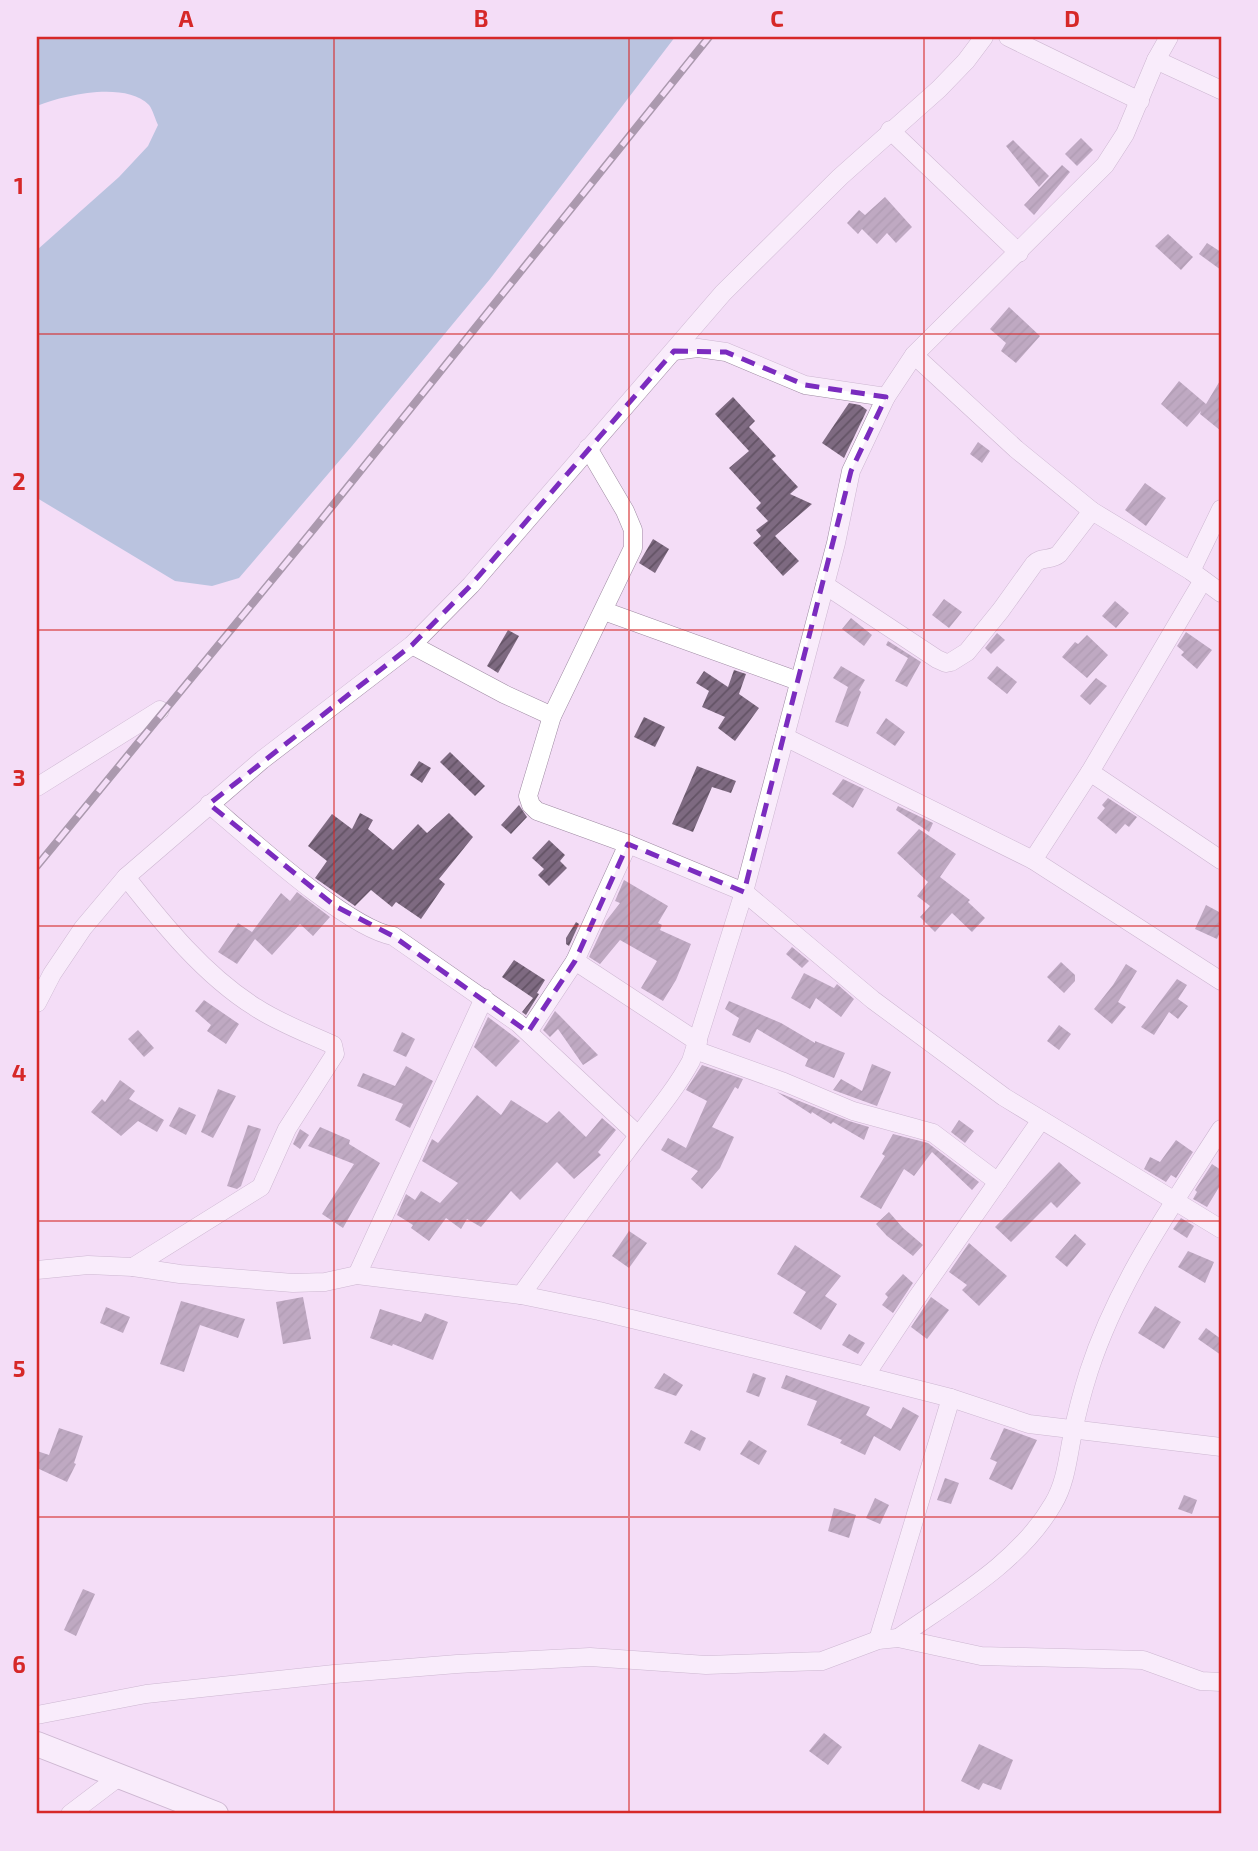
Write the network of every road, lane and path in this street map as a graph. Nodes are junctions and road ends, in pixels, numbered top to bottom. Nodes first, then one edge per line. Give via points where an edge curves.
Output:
1 (984, 37) edge
2 (1008, 37) edge
3 (1170, 37) edge
4 (1156, 61) junction
5 (1221, 90) edge
6 (1140, 101) junction
7 (890, 130) junction
8 (1019, 253) junction
9 (674, 351) junction
10 (914, 355) junction
11 (886, 397) junction
12 (589, 448) junction
13 (1221, 509) edge
14 (1092, 511) junction
15 (1197, 575) junction
16 (825, 585) junction
17 (1221, 593) edge
18 (604, 611) junction
19 (412, 645) junction
20 (798, 681) junction
21 (160, 710) dead end
22 (552, 716) junction
23 (785, 737) junction
24 (1090, 772) junction
25 (37, 788) edge
26 (209, 804) junction
27 (628, 844) junction
28 (1033, 860) junction
29 (1221, 860) edge
30 (126, 877) junction
31 (744, 892) junction
32 (575, 961) junction
33 (1221, 981) edge
34 (484, 998) junction
35 (37, 1003) edge
36 (528, 1032) junction
37 (696, 1046) junction
38 (1041, 1120) junction
39 (1221, 1129) edge
40 (638, 1135) junction
41 (998, 1182) junction
42 (1174, 1202) junction
43 (1221, 1228) edge
44 (133, 1267) junction
45 (37, 1270) edge
46 (357, 1275) junction
47 (521, 1295) junction
48 (865, 1376) junction
49 (951, 1398) junction
50 (1074, 1429) junction
51 (1221, 1447) edge
52 (898, 1638) junction
53 (878, 1640) junction
54 (1221, 1682) edge
55 (37, 1715) edge
56 (37, 1744) edge
57 (120, 1776) junction
58 (70, 1814) edge
59 (216, 1814) edge

1 - 7 street via 939,89
2 - 6 street
3 - 4 street
4 - 5 street
4 - 6 street
6 - 8 street via 1105,165
7 - 8 street
7 - 9 street via 723,293
8 - 10 street
9 - 11 street via 726,352 805,385
9 - 12 street
10 - 11 street
10 - 14 street
11 - 16 street via 851,471
12 - 18 street via 633,530 633,548
12 - 19 street via 471,585
13 - 15 street
14 - 15 street
14 - 16 street via 1055,558 1034,564 967,652 951,662 937,659
15 - 17 street
15 - 24 street
16 - 20 street
18 - 20 street
18 - 22 street
19 - 22 street
19 - 26 street
20 - 23 street
21 - 25 street
22 - 27 street via 528,796 531,805
23 - 28 street
23 - 31 street
24 - 28 street
24 - 29 street
26 - 30 street
26 - 34 street via 335,906 393,936
27 - 31 street
27 - 32 street
28 - 33 street
30 - 35 street via 83,928
30 - 44 street via 192,956 252,1006 333,1045 335,1054 287,1129 261,1187
31 - 37 street
31 - 38 street via 883,1008
32 - 36 street
32 - 37 street
34 - 36 street
34 - 46 street
36 - 40 street
37 - 40 street via 681,1080
37 - 41 street via 853,1111 933,1133
38 - 41 street
38 - 42 street
39 - 42 street
40 - 47 street
41 - 48 street
42 - 43 street
42 - 50 street via 1113,1309 1089,1371
44 - 45 street
44 - 46 street via 293,1283
46 - 47 street
47 - 48 street
48 - 49 street
49 - 50 street via 1029,1424
49 - 53 street
50 - 51 street
50 - 52 street via 1054,1503 1028,1537 990,1573
52 - 53 street
52 - 54 street via 981,1656 1143,1660 1200,1681
53 - 55 street via 822,1661 706,1665 590,1657 457,1664 146,1694
56 - 57 street
57 - 58 street
57 - 59 street

